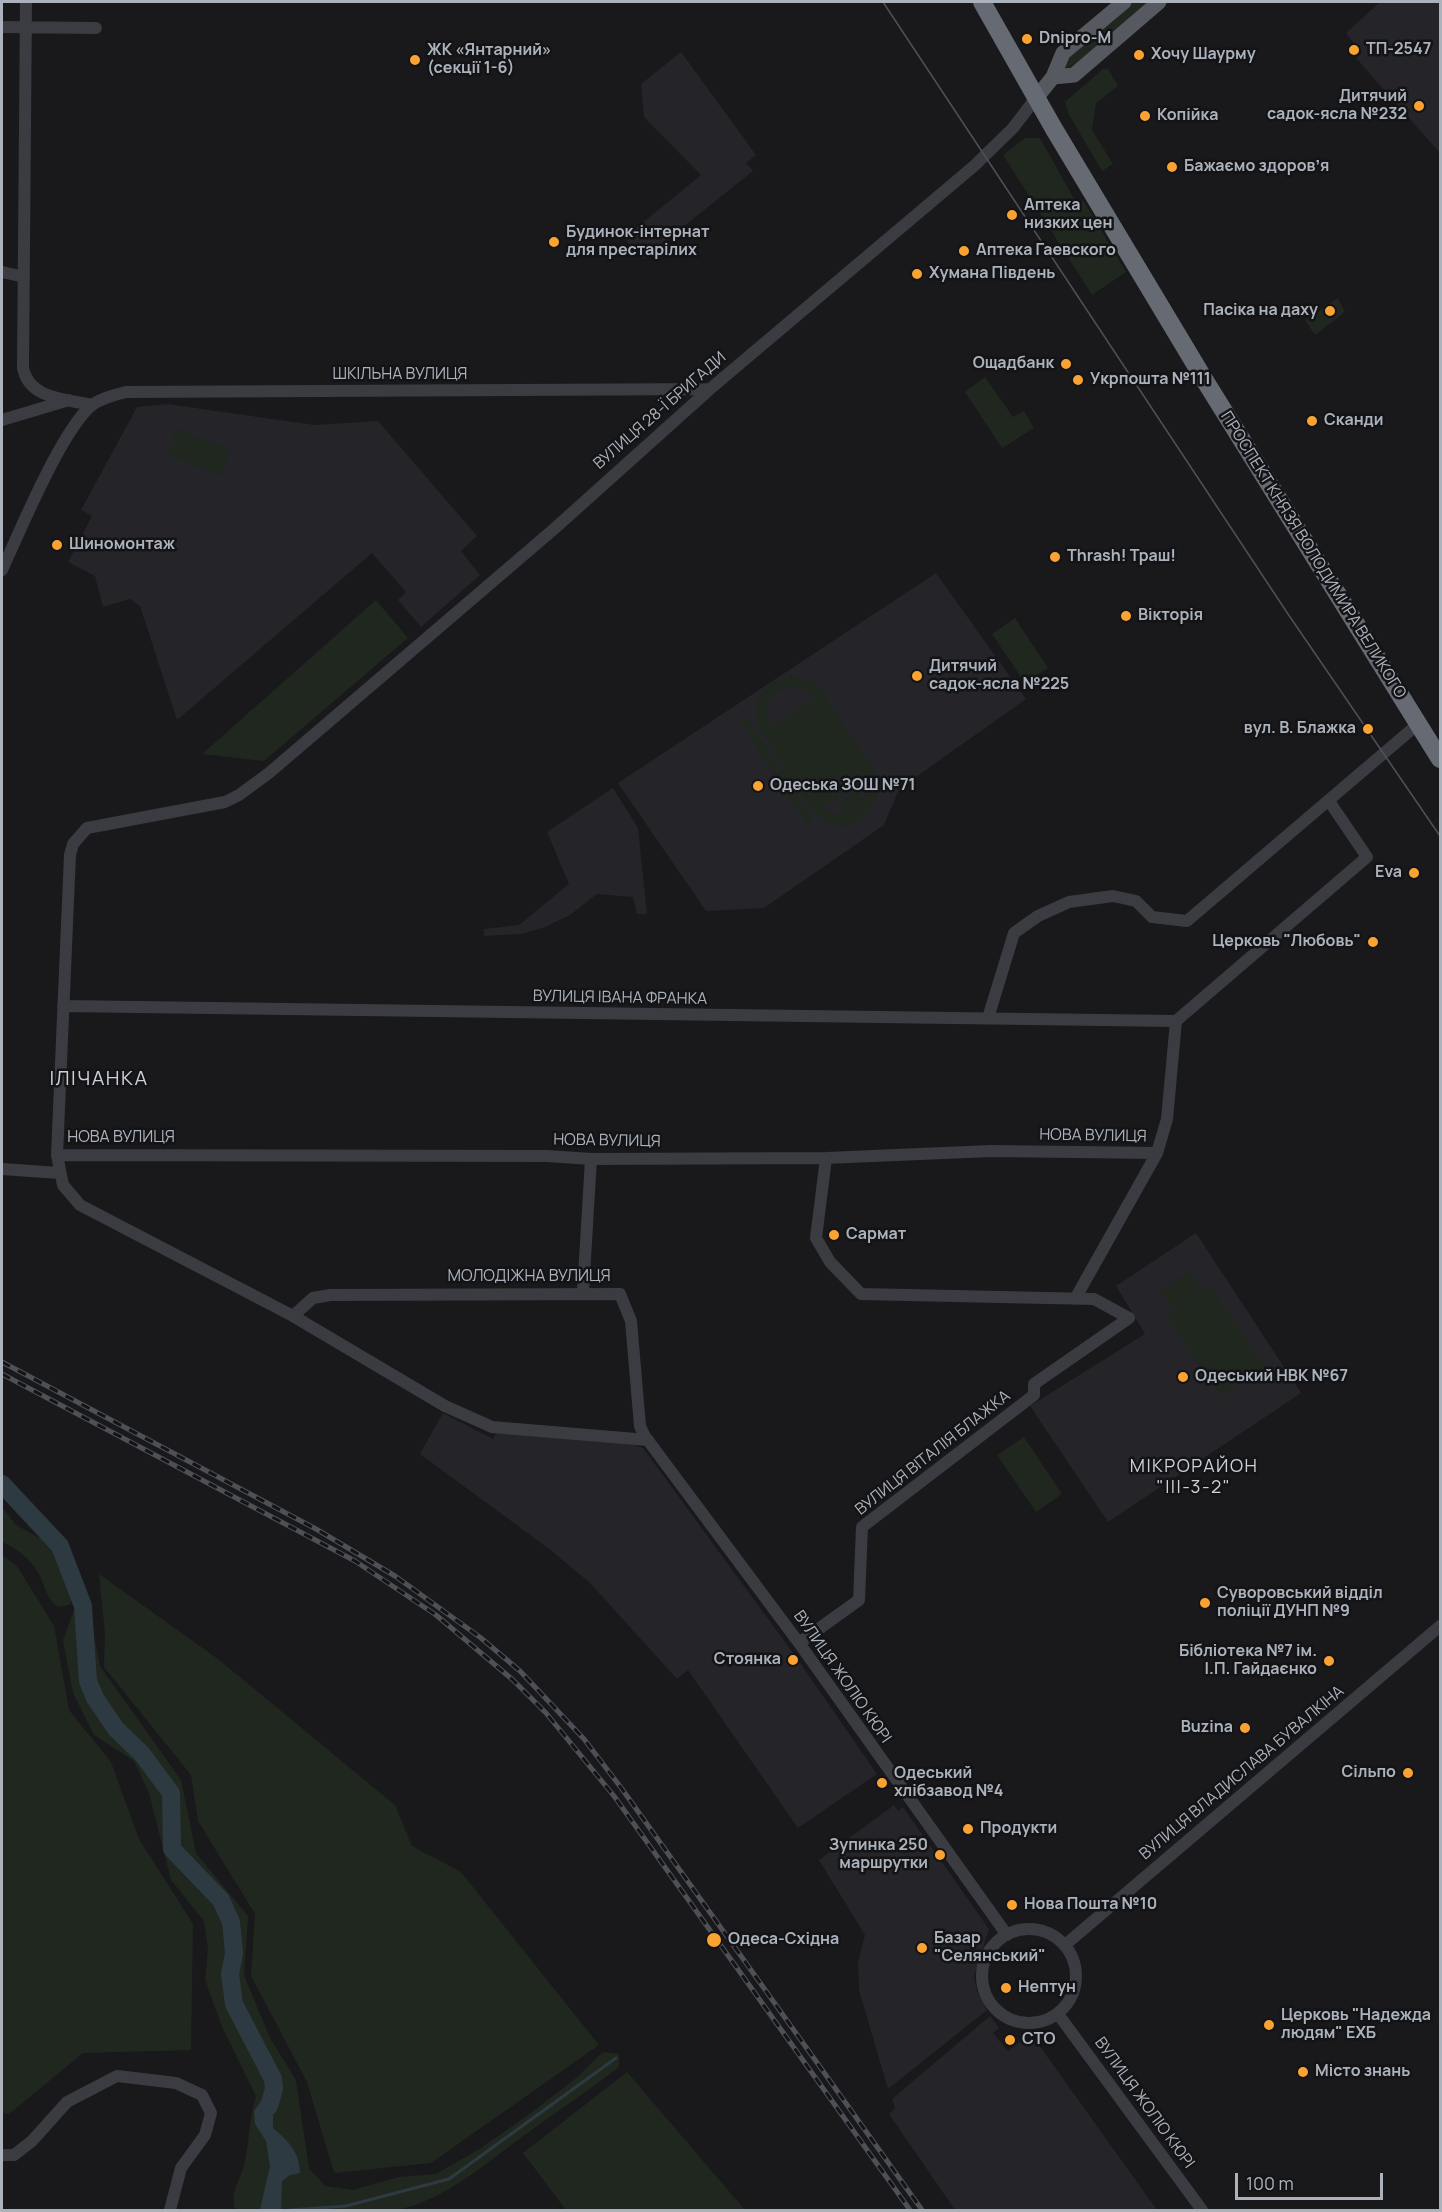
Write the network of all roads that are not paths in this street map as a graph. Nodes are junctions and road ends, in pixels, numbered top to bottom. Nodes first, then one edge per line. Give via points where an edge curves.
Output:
1 (26, 2) edge
2 (971, 2) edge
3 (982, 2) edge
4 (1124, 2) edge
5 (1159, 2) edge
6 (2, 27) edge
7 (26, 27) junction
8 (96, 28) dead end
9 (1022, 72) junction
10 (1053, 77) junction
11 (1036, 98) junction
12 (2, 272) edge
13 (24, 277) junction
14 (710, 389) junction
15 (70, 400) junction
16 (92, 405) junction
17 (2, 420) edge
18 (2, 570) edge
19 (1418, 724) junction
20 (1440, 759) edge
21 (1329, 801) junction
22 (63, 1006) junction
23 (988, 1017) junction
24 (1176, 1021) junction
25 (1157, 1154) junction
26 (57, 1155) junction
27 (826, 1158) junction
28 (591, 1159) junction
29 (2, 1169) edge
30 (59, 1173) junction
31 (583, 1292) junction
32 (1075, 1299) junction
33 (293, 1316) junction
34 (648, 1440) junction
35 (1440, 1626) edge
36 (799, 1643) junction
37 (1007, 1935) junction
38 (1065, 1945) junction
39 (1058, 2014) junction
40 (2, 2155) edge
41 (170, 2211) edge
42 (1202, 2211) edge

1 - 7 street
2 - 9 highway via 1007,61
3 - 9 highway, ПРОСПЕКТ КНЯЗЯ ВОЛОДИМИРА ВЕЛИКОГО
4 - 10 main road, ВУЛИЦЯ 28-Ї БРИГАДИ via 1063,53
5 - 10 main road via 1074,75
6 - 7 street
7 - 8 street
7 - 13 street
9 - 11 highway, ПРОСПЕКТ КНЯЗЯ ВОЛОДИМИРА ВЕЛИКОГО
10 - 11 main road, ВУЛИЦЯ 28-Ї БРИГАДИ
11 - 14 street, ВУЛИЦЯ 28-Ї БРИГАДИ via 974,166
11 - 19 highway, ПРОСПЕКТ КНЯЗЯ ВОЛОДИМИРА ВЕЛИКОГО
12 - 13 street
13 - 15 street via 25,379 39,392
14 - 16 street, ШКІЛЬНА ВУЛИЦЯ via 146,390
14 - 22 street, ВУЛИЦЯ 28-Ї БРИГАДИ via 282,764 239,795 87,828 80,834 70,855
15 - 16 street
15 - 17 street
16 - 18 street via 70,433
19 - 20 highway, ПРОСПЕКТ КНЯЗЯ ВОЛОДИМИРА ВЕЛИКОГО
19 - 21 street
21 - 23 street via 1186,921 1152,917 1136,901 1113,896 1069,902 1038,916 1014,933
21 - 24 street via 1367,857
22 - 23 street, ВУЛИЦЯ ІВАНА ФРАНКА
22 - 26 street
23 - 24 street, ВУЛИЦЯ ІВАНА ФРАНКА
24 - 25 street via 1167,1119
25 - 27 street, НОВА ВУЛИЦЯ via 991,1151
25 - 32 street
26 - 28 street, НОВА ВУЛИЦЯ
26 - 30 street
27 - 28 street, НОВА ВУЛИЦЯ
27 - 32 street via 816,1238 830,1262 861,1294
28 - 31 street
29 - 30 street
30 - 33 street via 80,1205
31 - 33 street, МОЛОДІЖНА ВУЛИЦЯ via 330,1295 313,1298
31 - 34 street, МОЛОДІЖНА ВУЛИЦЯ via 622,1295 631,1321 640,1426
32 - 36 street, ВУЛИЦЯ ВІТАЛІЯ БЛАЖКА via 1094,1299 1129,1318 1034,1384 1034,1395 862,1527 859,1600
33 - 34 street via 445,1406 492,1427
34 - 36 street, ВУЛИЦЯ ЖОЛІО КЮРІ
35 - 38 street, ВУЛИЦЯ ВЛАДИСЛАВА БУВАЛКІНА
36 - 37 street, ВУЛИЦЯ ЖОЛІО КЮРІ
37 - 38 street via 1022,1929 1038,1930
37 - 39 street via 994,1944 984,1965 983,1988 989,2002 1014,2021 1029,2024
38 - 39 street via 1077,1973 1069,2003
39 - 42 street, ВУЛИЦЯ ЖОЛІО КЮРІ
40 - 41 street via 14,2155 32,2141 67,2102 117,2076 176,2083 202,2095 211,2113 205,2135 181,2168

